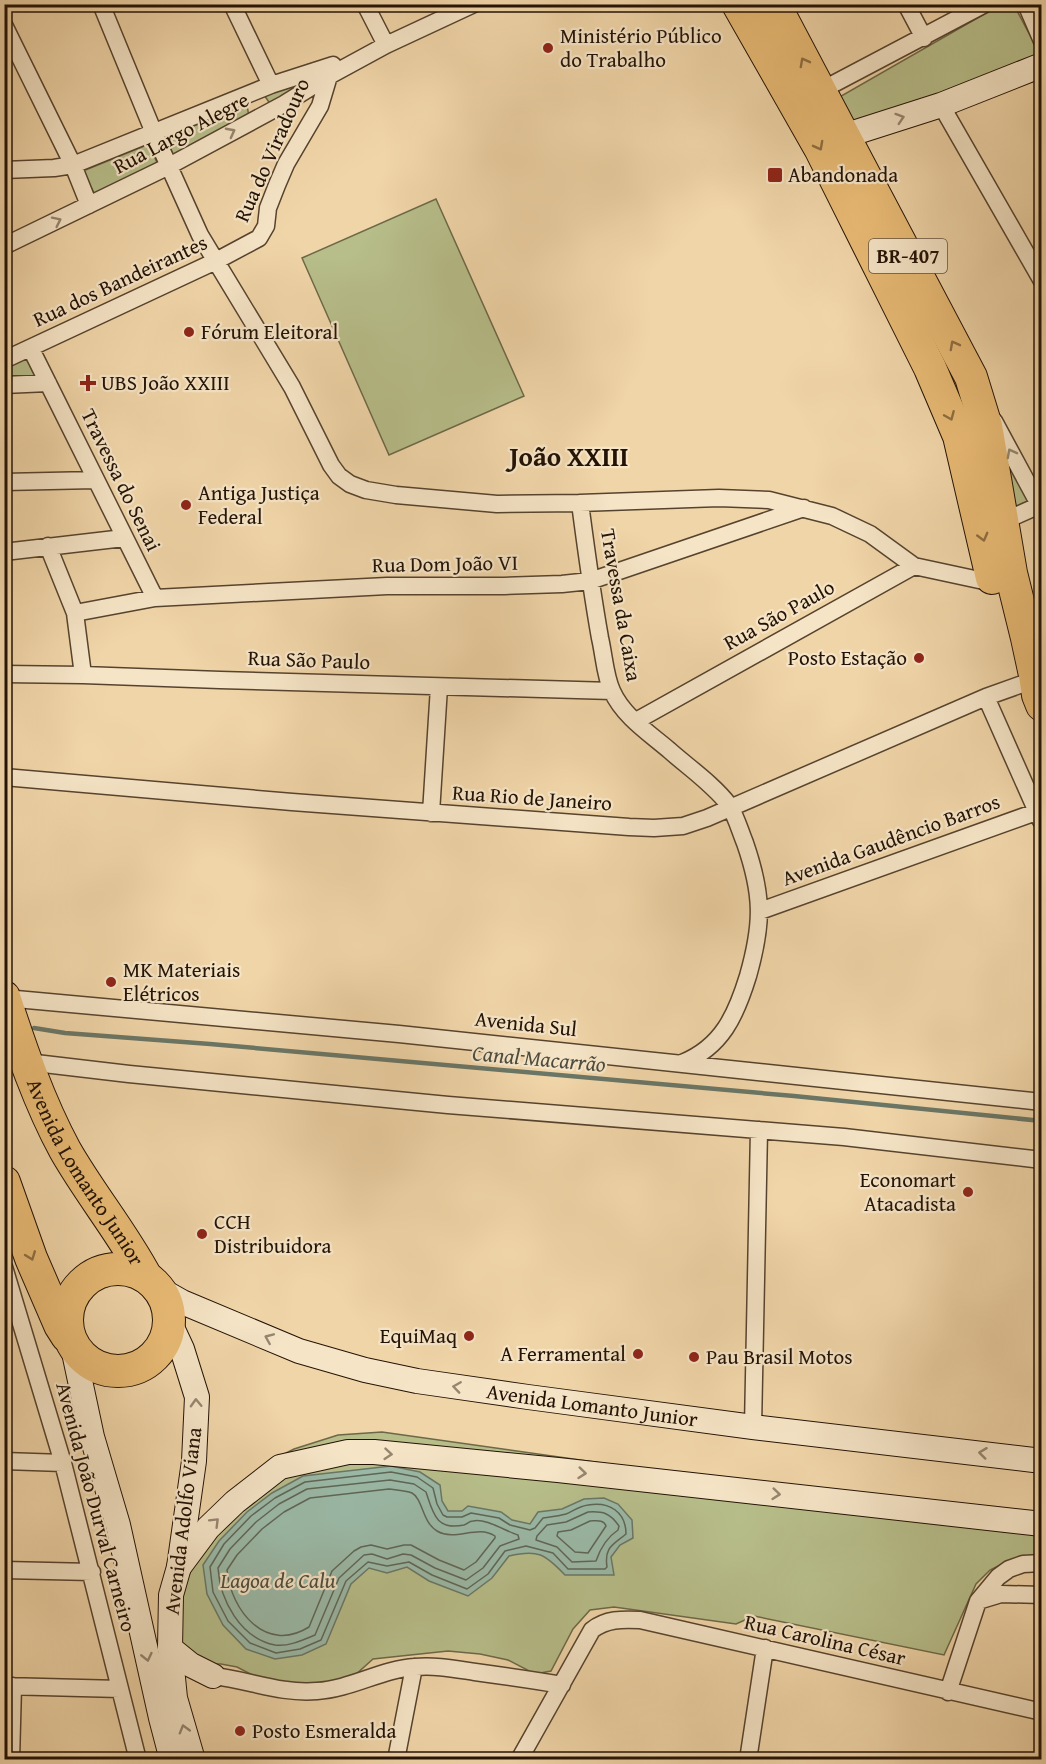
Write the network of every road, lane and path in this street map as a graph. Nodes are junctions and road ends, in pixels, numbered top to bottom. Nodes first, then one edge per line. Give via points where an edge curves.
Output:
1 (101, 4) edge
2 (232, 4) edge
3 (365, 4) edge
4 (474, 4) edge
5 (738, 4) edge
6 (774, 4) edge
7 (906, 4) edge
8 (985, 4) edge
9 (1026, 4) edge
10 (4, 25) edge
11 (924, 38) junction
12 (1041, 41) edge
13 (380, 48) junction
14 (1041, 65) edge
15 (329, 76) junction
16 (271, 86) junction
17 (820, 92) junction
18 (252, 94) junction
19 (941, 105) junction
20 (263, 115) junction
21 (154, 134) junction
22 (844, 136) junction
23 (74, 165) junction
24 (169, 166) junction
25 (4, 170) edge
26 (89, 205) junction
27 (255, 242) joint
28 (4, 246) edge
29 (216, 261) junction
30 (1041, 281) edge
31 (31, 349) junction
32 (4, 360) edge
33 (971, 377) junction
34 (48, 383) junction
35 (4, 386) edge
36 (95, 480) junction
37 (4, 482) edge
38 (580, 503) junction
39 (1041, 506) edge
40 (804, 508) junction
41 (1002, 522) junction
42 (124, 538) junction
43 (48, 546) junction
44 (4, 552) edge
45 (914, 566) junction
46 (590, 581) junction
47 (993, 583) junction
48 (155, 598) junction
49 (75, 613) junction
50 (4, 674) edge
51 (83, 675) junction
52 (439, 687) junction
53 (612, 691) junction
54 (1036, 694) edge
55 (986, 697) junction
56 (636, 721) junction
57 (4, 777) edge
58 (731, 808) junction
59 (431, 813) junction
60 (1039, 817) edge
61 (760, 911) junction
62 (6, 1008) edge
63 (27, 1062) junction
64 (681, 1063) junction
65 (1041, 1102) edge
66 (759, 1130) junction
67 (1041, 1160) edge
68 (4, 1182) edge
69 (4, 1267) edge
70 (152, 1283) junction
71 (11, 1311) edge
72 (169, 1322) junction
73 (72, 1342) junction
74 (753, 1427) junction
75 (4, 1461) edge
76 (1041, 1461) edge
77 (63, 1463) junction
78 (1041, 1524) edge
79 (1041, 1563) edge
80 (179, 1568) junction
81 (4, 1570) edge
82 (92, 1572) junction
83 (993, 1591) junction
84 (1041, 1595) edge
85 (170, 1648) junction
86 (765, 1648) junction
87 (414, 1666) junction
88 (213, 1676) junction
89 (562, 1685) junction
90 (9, 1686) edge
91 (120, 1689) junction
92 (948, 1692) junction
93 (175, 1698) junction
94 (1041, 1712) edge
95 (11, 1760) edge
96 (138, 1760) edge
97 (172, 1760) edge
98 (193, 1760) edge
99 (396, 1760) edge
100 (519, 1760) edge
101 (748, 1760) edge

1 - 21 street
2 - 16 street
3 - 13 street
4 - 13 street, Rua Largo Alegre
5 -> 47 highway, BR-407 via 820,148 930,368 958,436
17 -> 6 highway, BR-407
7 - 11 street
8 - 11 street
9 - 12 street
10 - 23 street
11 - 17 street
13 - 15 street, Rua Largo Alegre
13 - 16 street, Rua Largo Alegre
14 - 19 main road
15 - 20 street, Rua Largo Alegre
15 - 27 street, Rua do Viradouro via 320,105 286,164 268,208 266,226
16 - 18 street, Rua Largo Alegre
17 - 22 highway, BR-407
18 - 20 street
18 - 21 street, Rua Largo Alegre
22 -> 19 main road
19 - 30 street
24 -> 20 street, Rua Largo Alegre
21 - 23 street, Rua Largo Alegre
21 - 24 street
33 -> 22 highway, BR-407
23 - 25 street, Rua Largo Alegre
23 - 26 street
24 - 26 street, Rua Largo Alegre
24 - 29 street
28 -> 26 street, Rua Largo Alegre
27 - 29 street, Rua dos Bandeirantes
29 - 31 street, Rua dos Bandeirantes
29 - 38 street via 292,387 331,465 350,484 396,495 497,504
31 - 32 street, Rua dos Bandeirantes
31 - 34 street, Travessa do Senai
39 -> 33 street
33 - 41 highway, BR-407 via 986,426
34 - 35 street
34 - 36 street, Travessa do Senai
36 - 37 street
36 - 42 street, Travessa do Senai
38 - 40 street via 719,498 769,500
38 - 46 street, Travessa da Caixa
39 - 41 street
40 - 45 street via 870,534
40 - 46 street, Rua Dom João VI
41 - 54 highway, BR-407
42 - 43 street
42 - 48 street, Travessa do Senai
43 - 44 street
43 - 49 street
45 - 47 street
45 - 56 street, Rua São Paulo
46 - 48 street, Rua Dom João VI
46 - 53 street, Travessa da Caixa
47 - 54 highway, BR-407 via 1011,638
48 - 49 street, Rua Dom João VI
49 - 51 street
50 - 51 street, Rua São Paulo
51 - 52 street, Rua São Paulo
52 - 53 street, Rua São Paulo
52 - 59 street
53 - 56 street, Travessa da Caixa
54 - 55 street, Rua Rio de Janeiro
55 - 58 street, Rua Rio de Janeiro
55 - 60 street
56 - 58 street, Travessa da Caixa
57 - 59 street, Rua Rio de Janeiro
58 - 59 street, Rua Rio de Janeiro via 683,826 654,828
58 - 61 street, Travessa da Caixa via 750,857
60 - 61 street, Avenida Gaudêncio Barros
61 - 64 street, Travessa da Caixa via 753,957 739,1004 722,1034 697,1057
62 - 63 highway, Avenida Lomanto Junior
62 - 64 street, Avenida Sul via 399,1034
63 - 66 street via 448,1105
63 - 70 highway, Avenida Lomanto Junior via 66,1151
64 - 65 street, Avenida Sul
66 - 67 street
66 - 74 street
68 -> 73 highway via 31,1258 60,1325
69 - 71 street, Avenida João Durval Carneiro
70 - 72 highway via 167,1304
70 - 73 highway via 130,1270 112,1269 82,1283 67,1311
74 -> 70 main road, Avenida Lomanto Junior via 448,1386 365,1370 299,1351 182,1302
71 - 77 street, Avenida João Durval Carneiro
72 - 73 highway via 156,1354 126,1370 94,1365 81,1356
80 -> 72 main road, Avenida Adolfo Viana via 195,1461 197,1397 183,1349
73 -> 97 main road, Avenida Adolfo Viana
76 -> 74 main road, Avenida Lomanto Junior
75 - 77 street
77 - 82 street, Avenida João Durval Carneiro
80 -> 78 main road via 215,1521 280,1467 348,1452 546,1469
79 - 83 street via 1009,1569 998,1577
80 - 85 main road, Avenida Adolfo Viana via 171,1595
81 - 82 street
82 - 91 street, Avenida João Durval Carneiro
83 - 84 street
83 - 92 street via 978,1600
85 - 88 main road
85 - 93 main road, Avenida Adolfo Viana
86 - 89 street, Rua Carolina César via 621,1619 592,1630
86 - 92 street, Rua Carolina César
86 - 101 street
87 - 88 street via 318,1691 270,1689
87 - 89 street
87 - 99 street
88 - 93 main road
89 - 100 street
90 - 91 street
90 - 95 street
91 - 96 street, Avenida João Durval Carneiro
92 - 94 street, Rua Carolina César
98 -> 93 main road, Avenida Adolfo Viana

